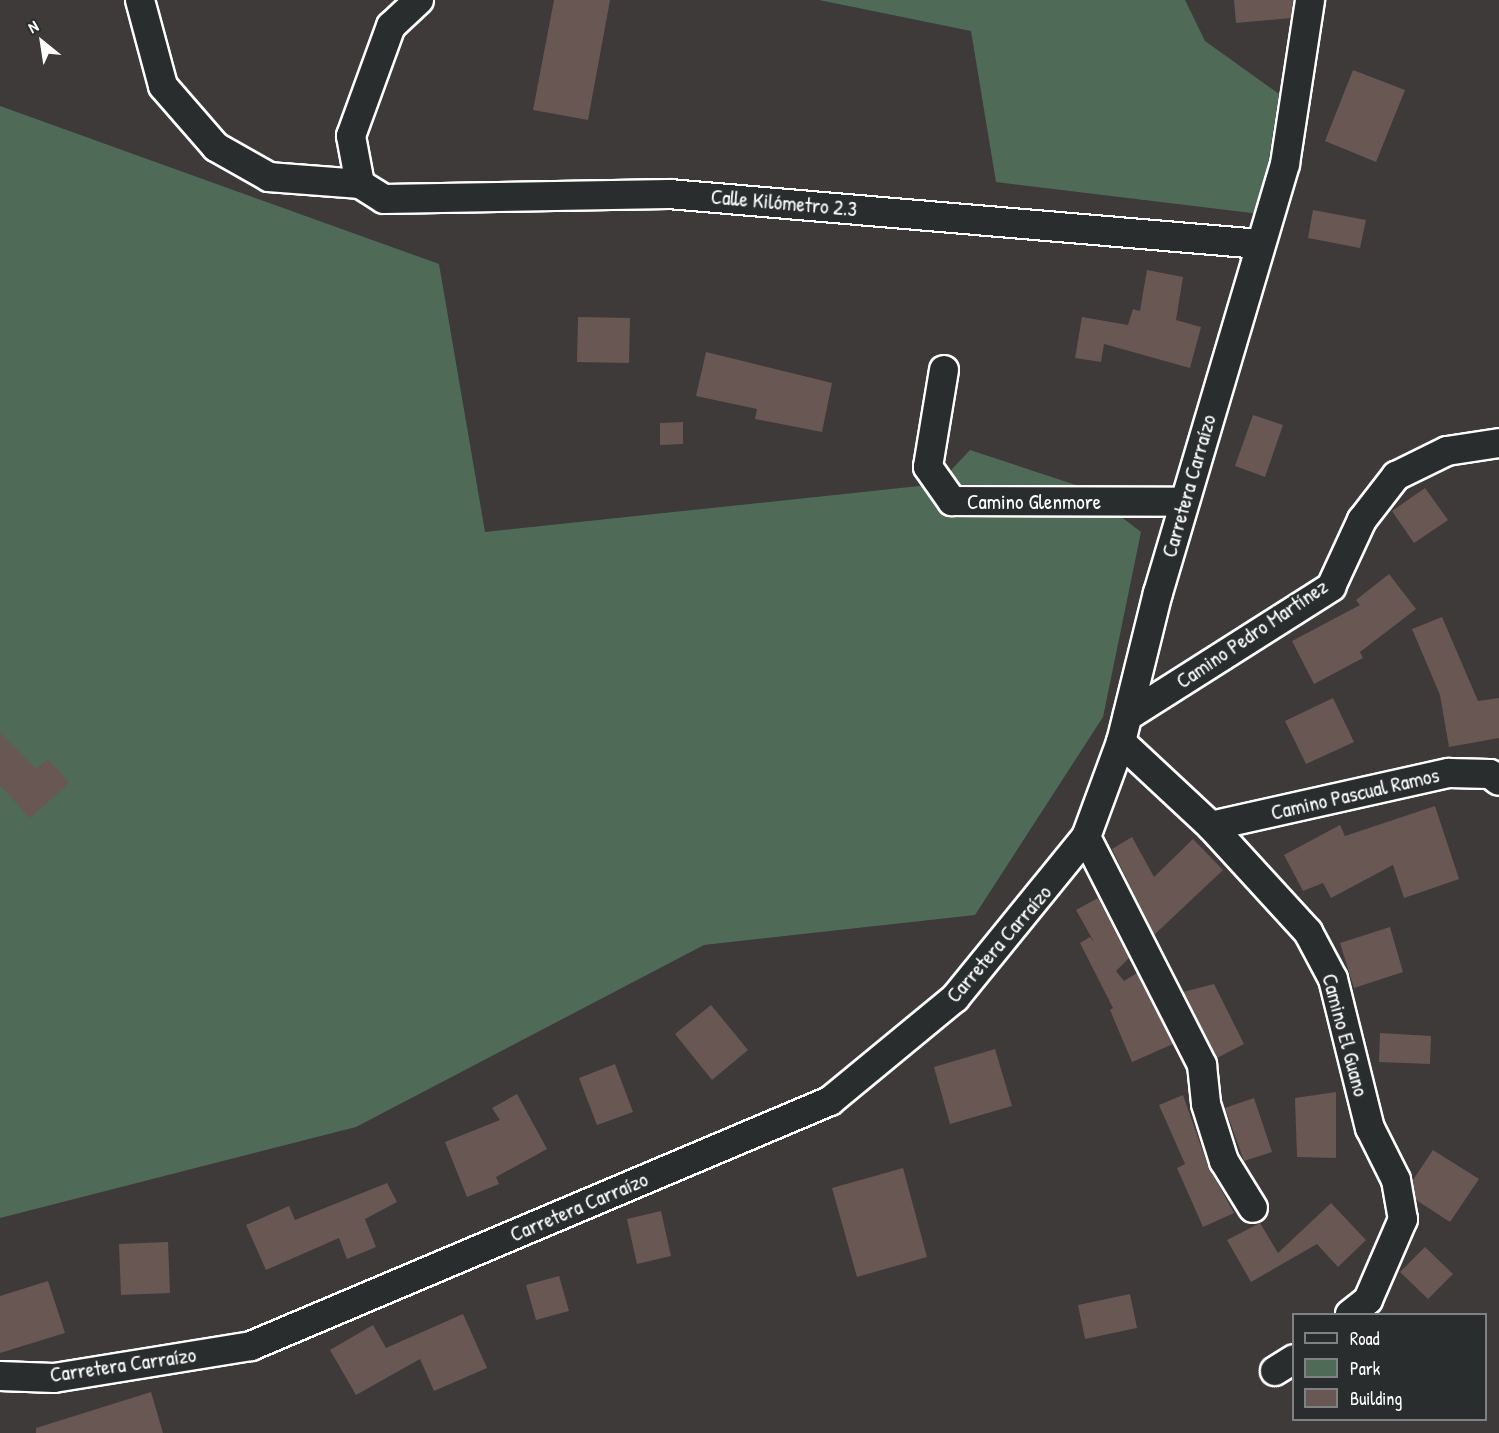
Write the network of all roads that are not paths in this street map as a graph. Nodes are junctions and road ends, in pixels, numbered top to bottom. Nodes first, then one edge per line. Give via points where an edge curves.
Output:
1 (140, 0) edge
2 (419, 0) edge
3 (1310, 0) edge
4 (360, 183) junction
5 (1260, 244) junction
6 (944, 370) dead end
7 (1499, 443) edge
8 (1184, 502) junction
9 (1124, 729) junction
10 (1499, 781) edge
11 (1211, 826) junction
12 (1086, 837) junction
13 (1253, 1208) dead end
14 (1351, 1313) edge
15 (0, 1376) edge

1 - 4 street via 163,87 216,147 269,177
2 - 4 street via 392,26 351,136
3 - 5 street, Carretera Carraízo via 1285,164
4 - 5 street, Calle Kilómetro 2.3 via 384,199 669,194
5 - 8 street, Carretera Carraízo
6 - 8 street, Camino Glenmore via 928,467 952,501
7 - 9 street, Camino Pedro Martínez via 1447,451 1396,476 1362,520 1331,587
8 - 9 street, Carretera Carraízo
9 - 11 street, Camino El Guano
9 - 12 street, Carretera Carraízo
10 - 11 street, Camino Pascual Ramos via 1490,774 1449,773
11 - 14 street, Camino El Guano via 1308,932 1334,979 1370,1128 1396,1180 1403,1219 1368,1300
12 - 13 street via 1202,1065 1206,1104 1224,1161
12 - 15 street, Carretera Carraízo via 955,998 830,1101 251,1346 54,1378

